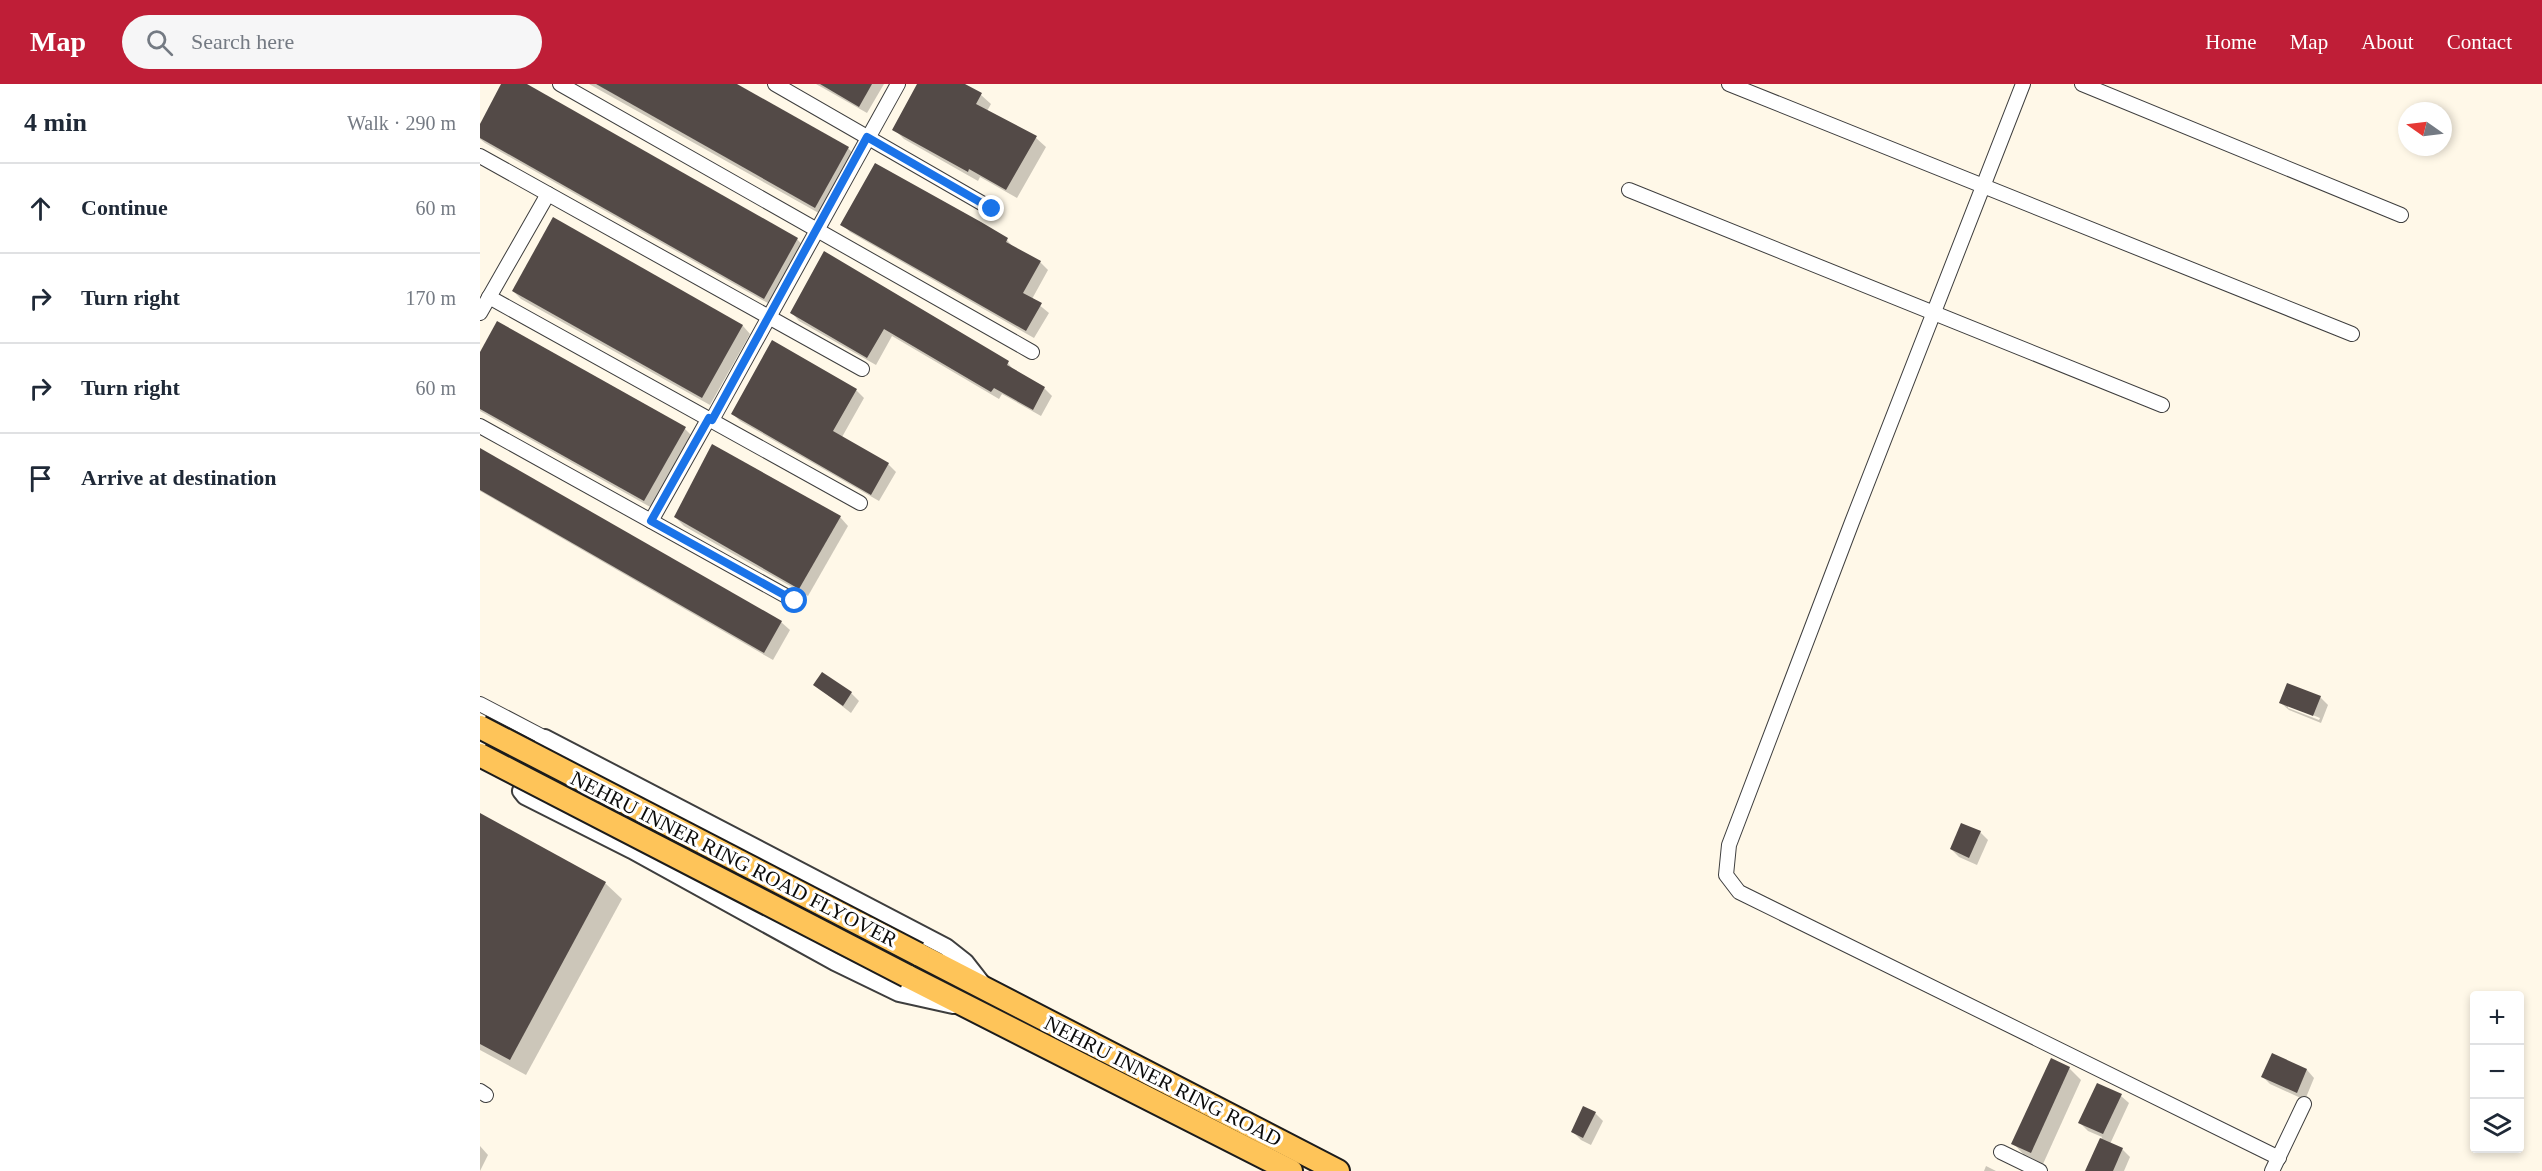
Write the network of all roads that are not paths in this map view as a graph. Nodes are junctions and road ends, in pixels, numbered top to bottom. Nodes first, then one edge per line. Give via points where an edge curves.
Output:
1 (560, 84) edge
2 (775, 84) edge
3 (898, 84) edge
4 (1729, 84) edge
5 (2024, 84) edge
6 (2082, 84) edge
7 (867, 137) junction
8 (480, 156) edge
9 (1983, 186) junction
10 (1629, 190) dead end
11 (548, 194) junction
12 (992, 209) dead end
13 (2401, 215) dead end
14 (816, 230) junction
15 (489, 297) junction
16 (480, 313) edge
17 (1934, 313) junction
18 (768, 317) junction
19 (2352, 334) dead end
20 (1032, 352) dead end
21 (862, 369) dead end
22 (2162, 405) dead end
23 (710, 419) junction
24 (480, 426) edge
25 (861, 503) dead end
26 (651, 521) junction
27 (795, 601) dead end
28 (480, 704) edge
29 (480, 728) edge
30 (545, 738) junction
31 (480, 755) edge
32 (988, 991) junction
33 (968, 1008) junction
34 (1114, 1068) junction
35 (2304, 1104) dead end
36 (2001, 1152) dead end
37 (2279, 1158) junction
38 (1291, 1171) edge
39 (1338, 1171) edge
40 (2040, 1171) edge
41 (2272, 1171) edge

1 - 14 street
2 - 7 street
3 - 7 street
4 - 9 street
5 - 9 street
6 - 13 street
7 - 12 street
7 - 14 street
8 - 11 street
9 - 17 street
9 - 19 street
10 - 17 street
11 - 15 street
11 - 18 street
14 - 18 street
14 - 20 street
15 - 16 street
15 - 23 street
17 - 22 street
17 - 37 street via 1729,845 1726,875 1739,892
18 - 21 street
18 - 23 street
23 - 25 street
23 - 26 street
24 - 26 street
26 - 27 street
28 - 30 street
29 - 32 main road, NEHRU INNER RING ROAD FLYOVER, bridge
30 - 32 street via 946,947 965,962
30 - 33 street via 520,791 525,796 899,993
31 - 33 main road, NEHRU INNER RING ROAD FLYOVER, bridge
32 - 34 main road, NEHRU INNER RING ROAD
33 - 34 main road, NEHRU INNER RING ROAD
34 - 38 main road, NEHRU INNER RING ROAD
34 - 39 main road, NEHRU INNER RING ROAD
35 - 37 street
36 - 40 street
37 - 41 street

